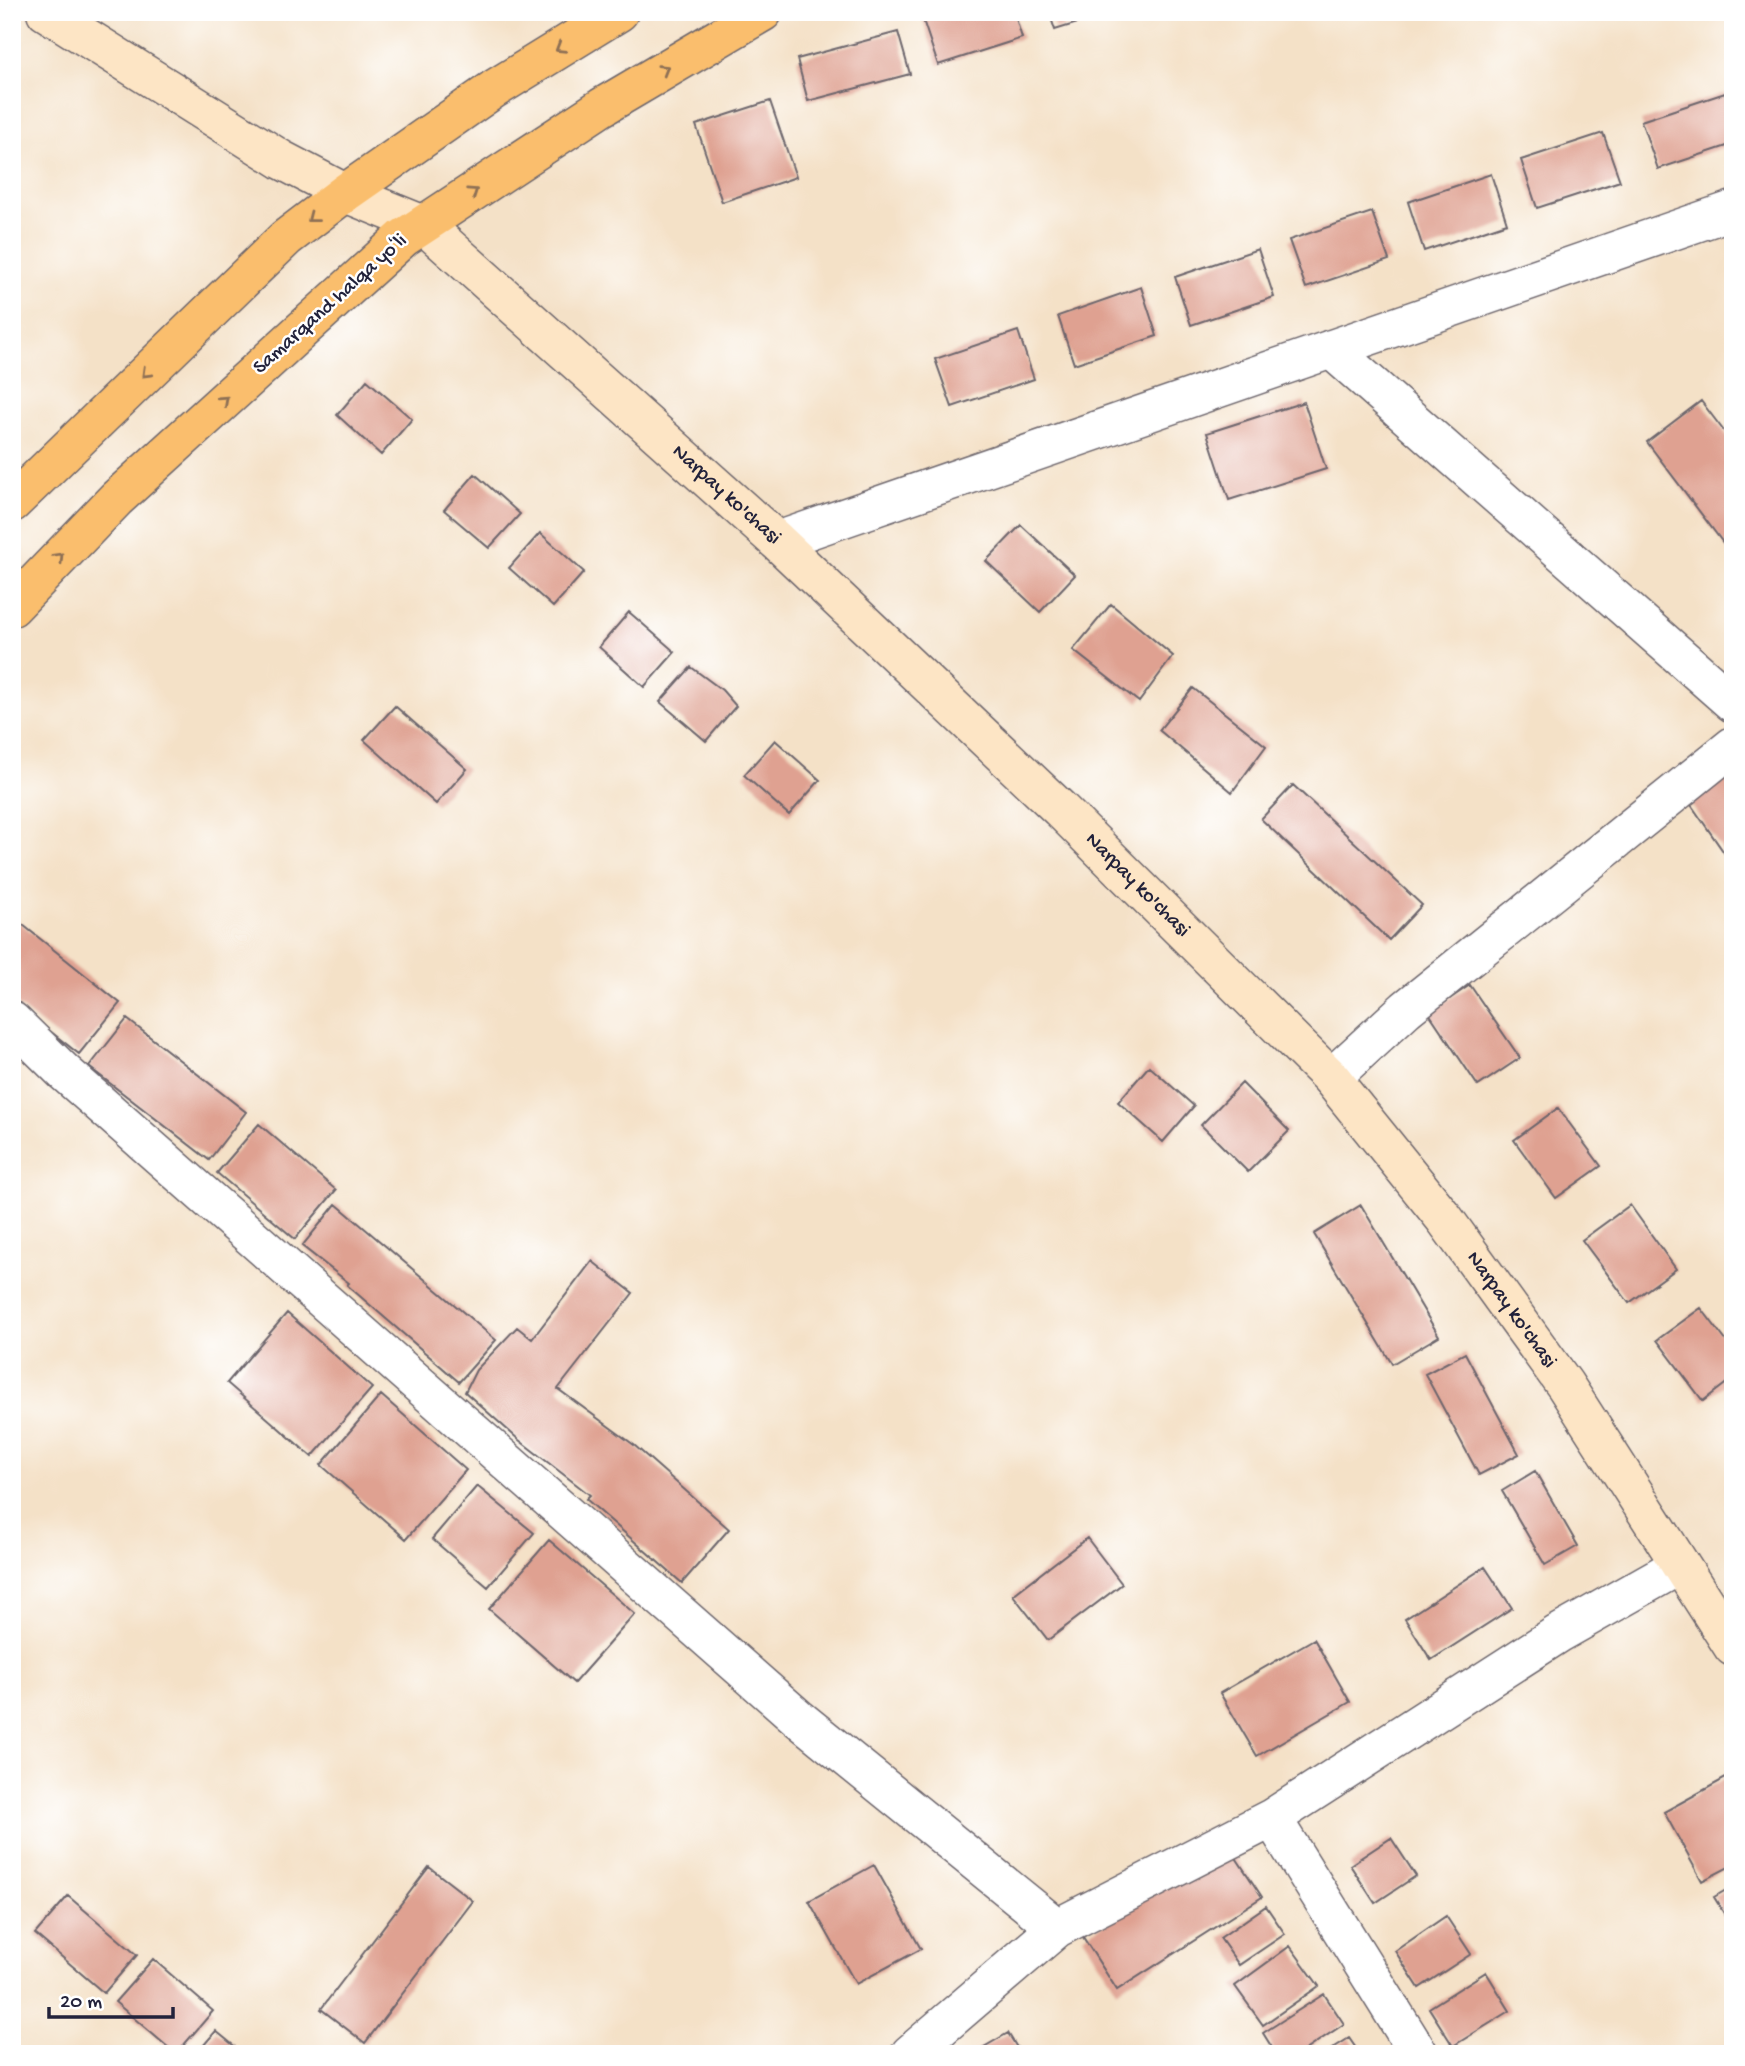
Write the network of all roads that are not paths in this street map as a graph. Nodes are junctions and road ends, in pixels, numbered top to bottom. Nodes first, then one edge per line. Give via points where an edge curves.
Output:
1 (46, 12) edge
2 (619, 12) edge
3 (763, 12) edge
4 (345, 193) junction
5 (1733, 210) edge
6 (424, 225) junction
7 (1331, 349) junction
8 (12, 503) edge
9 (777, 541) junction
10 (12, 607) edge
11 (1733, 703) edge
12 (1733, 746) edge
13 (12, 1021) edge
14 (1331, 1078) junction
15 (1680, 1565) junction
16 (1733, 1647) edge
17 (1272, 1818) junction
18 (1057, 1928) junction
19 (911, 2054) edge
20 (1419, 2054) edge

1 - 4 street, Narpay ko'chasi via 282,160
2 -> 4 highway via 494,89
6 -> 3 highway, Samarqand halqa yoʻli via 602,107
4 - 6 street, Narpay ko'chasi
4 -> 8 highway via 286,238
5 - 7 street
6 - 9 street, Narpay ko'chasi
10 -> 6 highway, Samarqand halqa yoʻli via 126,489 403,238
7 - 9 street
7 - 11 street
9 - 14 street, Narpay ko'chasi via 1060,809
12 - 14 street via 1406,1009
13 - 18 street via 64,1072 798,1718
14 - 15 street, Narpay ko'chasi via 1444,1218 1565,1385
15 - 16 street, Narpay ko'chasi
15 - 17 street via 1558,1634
17 - 18 street
17 - 20 street
18 - 19 street

